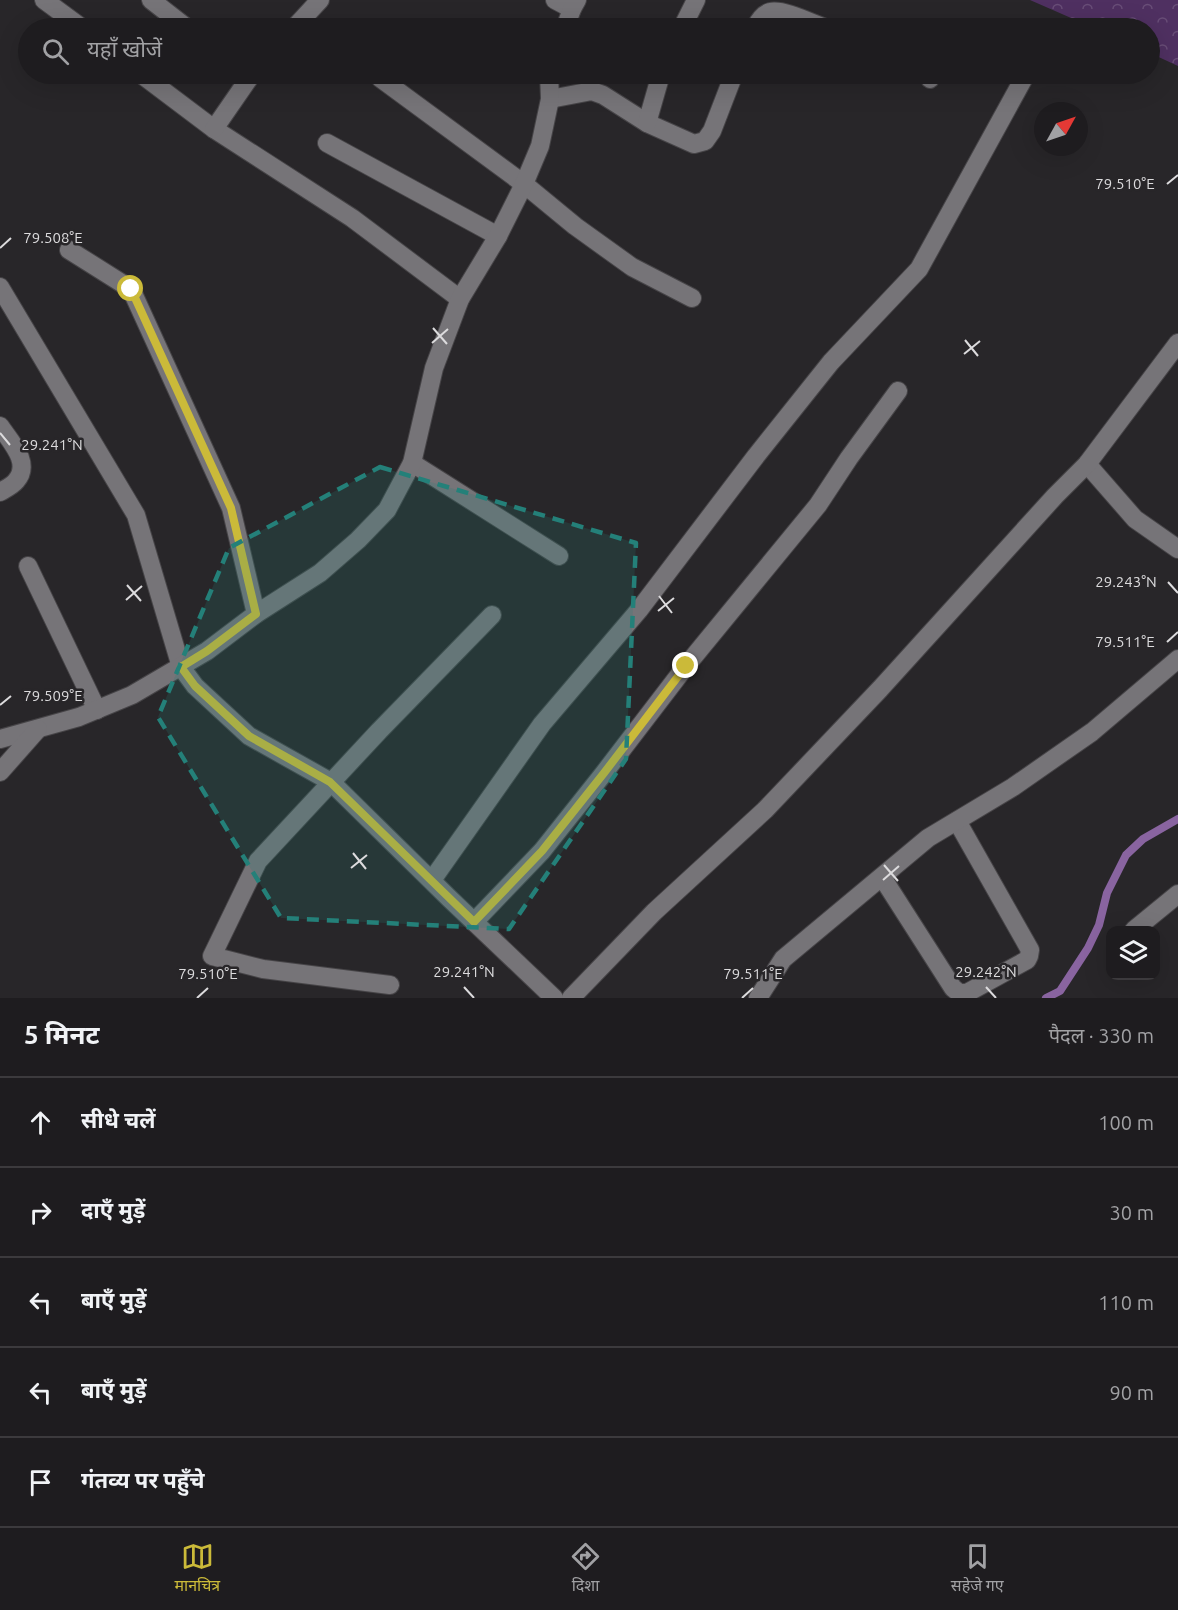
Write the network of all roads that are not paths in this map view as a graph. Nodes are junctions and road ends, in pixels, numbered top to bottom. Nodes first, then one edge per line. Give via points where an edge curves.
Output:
1 (44, 0) edge
2 (151, 0) edge
3 (320, 0) edge
4 (555, 0) edge
5 (696, 0) edge
6 (574, 5) edge
7 (68, 18) edge
8 (174, 18) edge
9 (303, 18) edge
10 (687, 18) edge
11 (760, 18) edge
12 (798, 18) edge
13 (154, 84) edge
14 (242, 84) edge
15 (388, 84) edge
16 (549, 84) edge
17 (658, 84) edge
18 (730, 84) edge
19 (1021, 84) edge
20 (550, 99) junction
21 (647, 123) junction
22 (214, 129) junction
23 (327, 143) dead end
24 (524, 184) junction
25 (498, 236) junction
26 (69, 250) dead end
27 (0, 287) edge
28 (692, 298) dead end
29 (460, 299) junction
30 (1178, 343) edge
31 (898, 391) dead end
32 (0, 426) edge
33 (412, 463) junction
34 (1087, 464) junction
35 (0, 492) edge
36 (1178, 549) edge
37 (559, 556) dead end
38 (28, 566) dead end
39 (256, 614) junction
40 (492, 615) dead end
41 (1178, 659) edge
42 (181, 667) junction
43 (97, 710) junction
44 (39, 729) junction
45 (0, 739) edge
46 (0, 772) edge
47 (330, 782) junction
48 (957, 821) junction
49 (882, 876) junction
50 (432, 880) junction
51 (1178, 894) edge
52 (474, 922) junction
53 (1139, 926) edge
54 (390, 985) dead end
55 (554, 998) edge
56 (571, 998) edge
57 (758, 998) edge

1 - 7 street
2 - 8 street
3 - 9 street
4 - 6 street
5 - 10 street
11 - 12 street via 769,12
13 - 22 street
14 - 22 street
15 - 24 street
16 - 20 street
17 - 21 street
18 - 21 street via 705,141 694,144
19 - 50 street via 919,269 831,362 639,610 542,724
20 - 21 street via 592,91
20 - 24 street via 540,146
22 - 29 street via 352,218
23 - 25 street
24 - 25 street
24 - 28 street via 632,267
25 - 29 street
26 - 39 street via 131,289 231,508
27 - 42 street via 136,515
29 - 33 street via 434,368
30 - 34 street
31 - 52 street via 818,505 556,834
32 - 35 street via 21,458 22,470 16,482
33 - 37 street
33 - 39 street via 387,510 358,540 320,573
34 - 36 street via 1135,519
34 - 56 street via 765,810 654,912
38 - 43 street
39 - 42 street
40 - 47 street
41 - 48 street via 1092,732
42 - 43 street
42 - 47 street via 195,686 249,736
43 - 44 street
44 - 45 street
44 - 46 street
47 - 50 street
47 - 54 street via 258,861 212,956 263,969
48 - 49 street via 928,838
48 - 49 street via 1030,950 1027,960 967,993 959,993
49 - 57 street via 783,960
50 - 52 street
51 - 53 street
52 - 55 street

